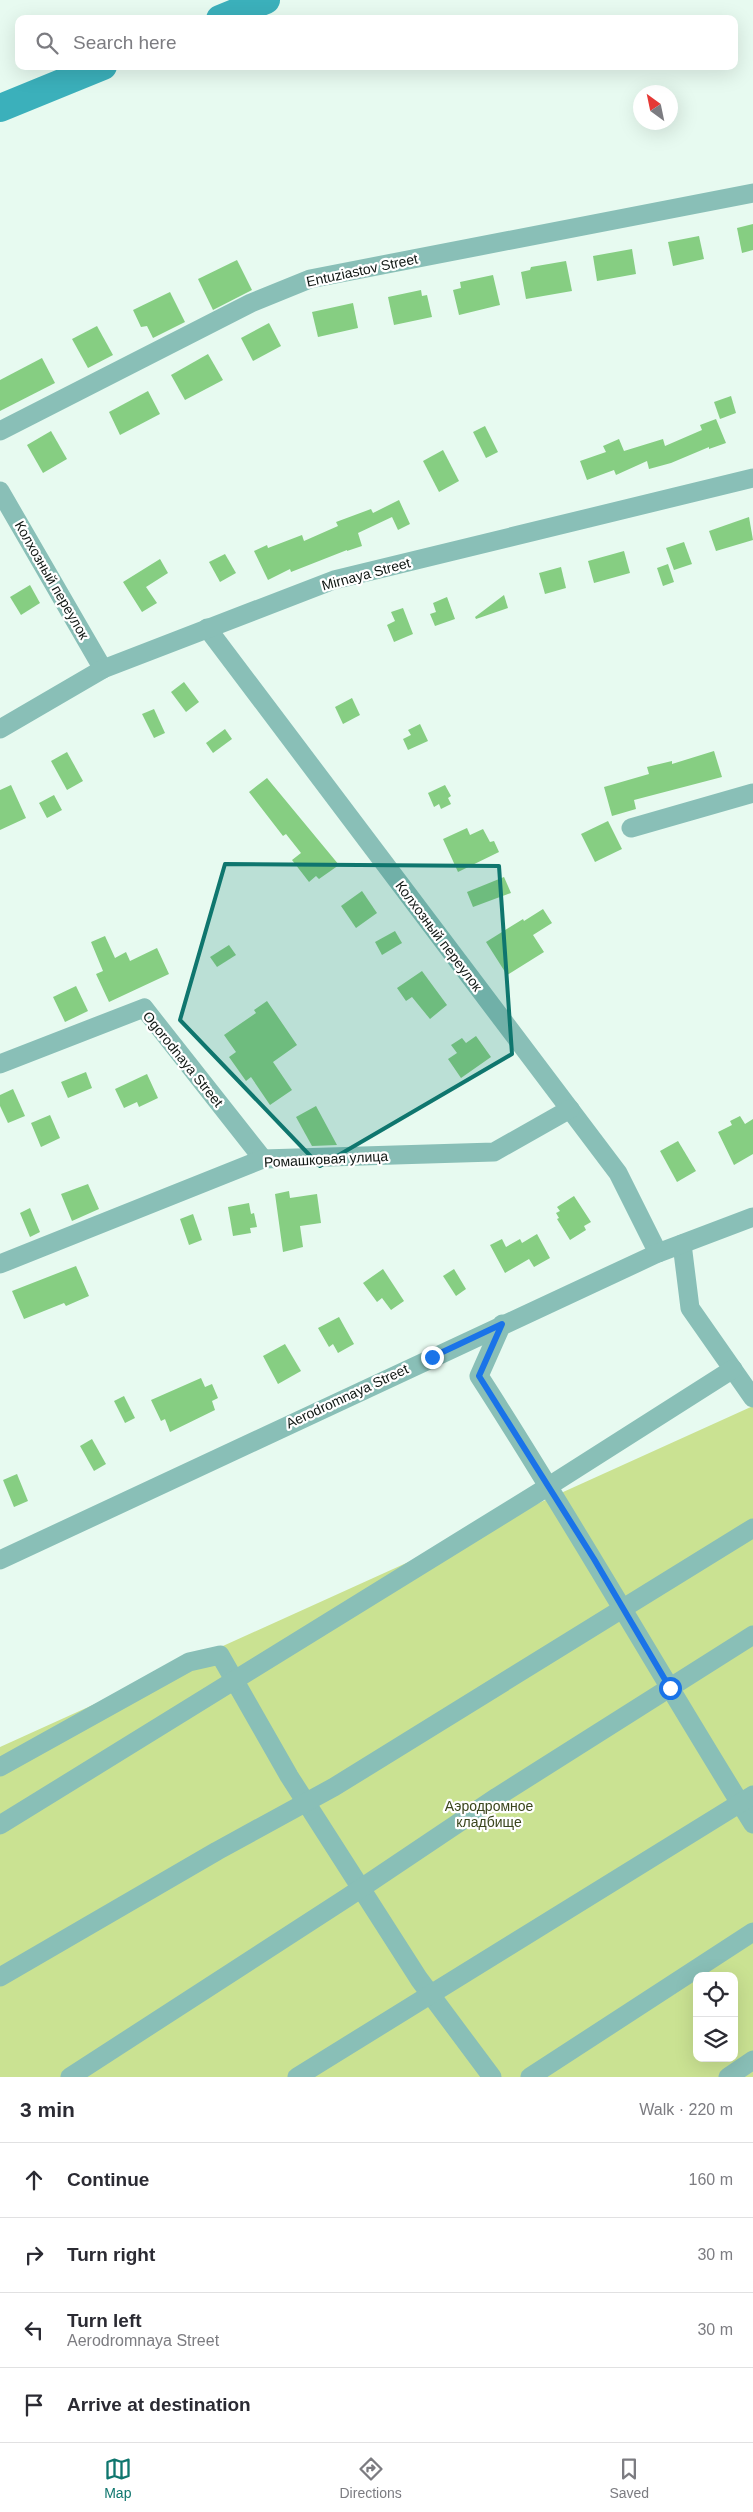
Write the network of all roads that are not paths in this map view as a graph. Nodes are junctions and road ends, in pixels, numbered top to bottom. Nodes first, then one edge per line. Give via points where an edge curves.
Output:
1 (753, 194) edge
2 (0, 431) edge
3 (753, 478) edge
4 (0, 491) edge
5 (207, 628) junction
6 (103, 669) junction
7 (0, 729) edge
8 (753, 793) edge
9 (631, 828) dead end
10 (0, 1064) edge
11 (570, 1110) junction
12 (263, 1159) junction
13 (753, 1217) edge
14 (682, 1244) junction
15 (658, 1253) junction
16 (0, 1264) edge
17 (502, 1324) junction
18 (733, 1369) junction
19 (753, 1398) edge
20 (549, 1486) junction
21 (753, 1528) edge
22 (0, 1560) edge
23 (622, 1608) junction
24 (753, 1635) edge
25 (235, 1681) junction
26 (670, 1688) junction
27 (0, 1766) edge
28 (747, 1800) edge
29 (305, 1801) junction
30 (753, 1824) edge
31 (0, 1825) edge
32 (360, 1887) junction
33 (753, 1932) edge
34 (0, 1977) edge
35 (429, 1993) junction
36 (753, 2060) edge
37 (70, 2077) edge
38 (297, 2077) edge
39 (492, 2077) edge
40 (530, 2077) edge
41 (728, 2077) edge

1 - 2 street, Entuziastov Street via 310,278 251,303
3 - 5 street, Mirnaya Street via 334,580
4 - 6 street, Колхозный переулок
5 - 6 street, Mirnaya Street
5 - 11 street, Колхозный переулок
6 - 7 street, Mirnaya Street
8 - 9 street
10 - 12 street, Ogorodnaya Street via 144,1008
11 - 12 street, Ромашковая улица via 494,1152
11 - 15 street, Колхозный переулок via 618,1173
12 - 16 street, Ромашковая улица
13 - 14 street, Aerodromnaya Street
14 - 15 street, Aerodromnaya Street
14 - 18 street via 690,1308
15 - 17 street, Aerodromnaya Street
17 - 20 street via 479,1376
17 - 22 street, Aerodromnaya Street
18 - 19 street
18 - 20 street
20 - 23 street
20 - 25 street
21 - 23 street
23 - 26 street
23 - 29 street via 334,1787
24 - 26 street
25 - 27 street via 220,1655 189,1662
25 - 29 street
25 - 31 street
26 - 28 street
26 - 32 street
28 - 30 street
28 - 35 street
29 - 32 street
29 - 34 street
32 - 35 street
32 - 37 street
33 - 40 street
35 - 38 street
35 - 39 street
36 - 41 street

